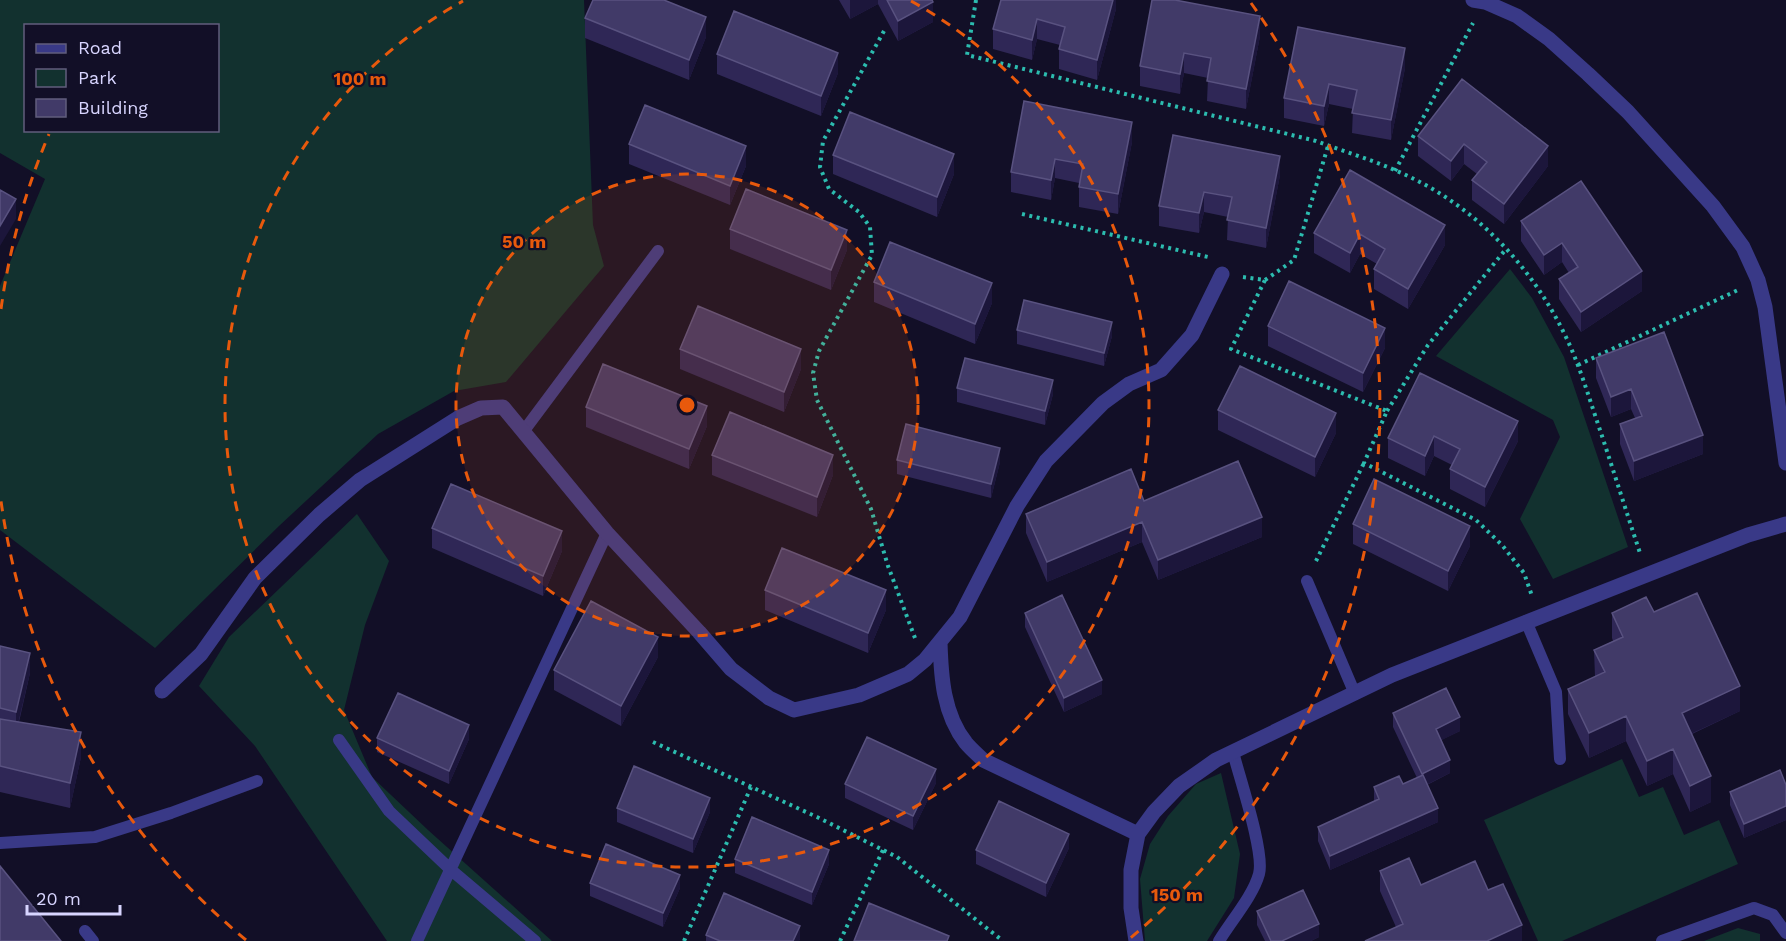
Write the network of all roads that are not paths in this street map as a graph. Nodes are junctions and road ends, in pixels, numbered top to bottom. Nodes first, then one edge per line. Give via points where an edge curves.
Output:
1 (1479, 1) edge
2 (658, 251) dead end
3 (1222, 274) road end
4 (523, 432) junction
5 (1786, 463) edge
6 (1786, 524) edge
7 (607, 533) junction
8 (1307, 580) road end
9 (1533, 619) junction
10 (940, 642) junction
11 (162, 691) dead end
12 (1355, 693) junction
13 (339, 740) dead end
14 (1233, 752) junction
15 (1560, 759) dead end
16 (257, 781) dead end
17 (1138, 834) junction
18 (0, 843) edge
19 (450, 869) junction
20 (1786, 933) edge
21 (417, 941) edge
22 (535, 941) edge
23 (1136, 941) edge
24 (1219, 941) edge
25 (1662, 941) edge

1 - 5 street via 1516,16 1549,39 1628,112 1713,207 1743,247 1765,307
2 - 4 lane
3 - 10 street via 1192,335 1161,370 1130,384 1102,404 1046,461 1017,506 960,617
4 - 7 street
4 - 11 street via 503,407 481,408 458,418 360,480 255,578 201,654
6 - 9 street via 1748,535
7 - 10 street via 731,669 769,698 794,710 859,695 908,674
7 - 19 lane
8 - 12 lane
9 - 12 street
9 - 15 lane via 1556,692
10 - 17 street via 942,688 952,717 965,742 983,760
12 - 14 street
13 - 19 lane via 389,811
14 - 17 street via 1179,786
14 - 24 lane via 1257,839 1260,871
16 - 18 lane via 95,837
17 - 23 street via 1131,870
19 - 21 lane
19 - 22 lane
20 - 25 lane via 1773,915 1754,908

